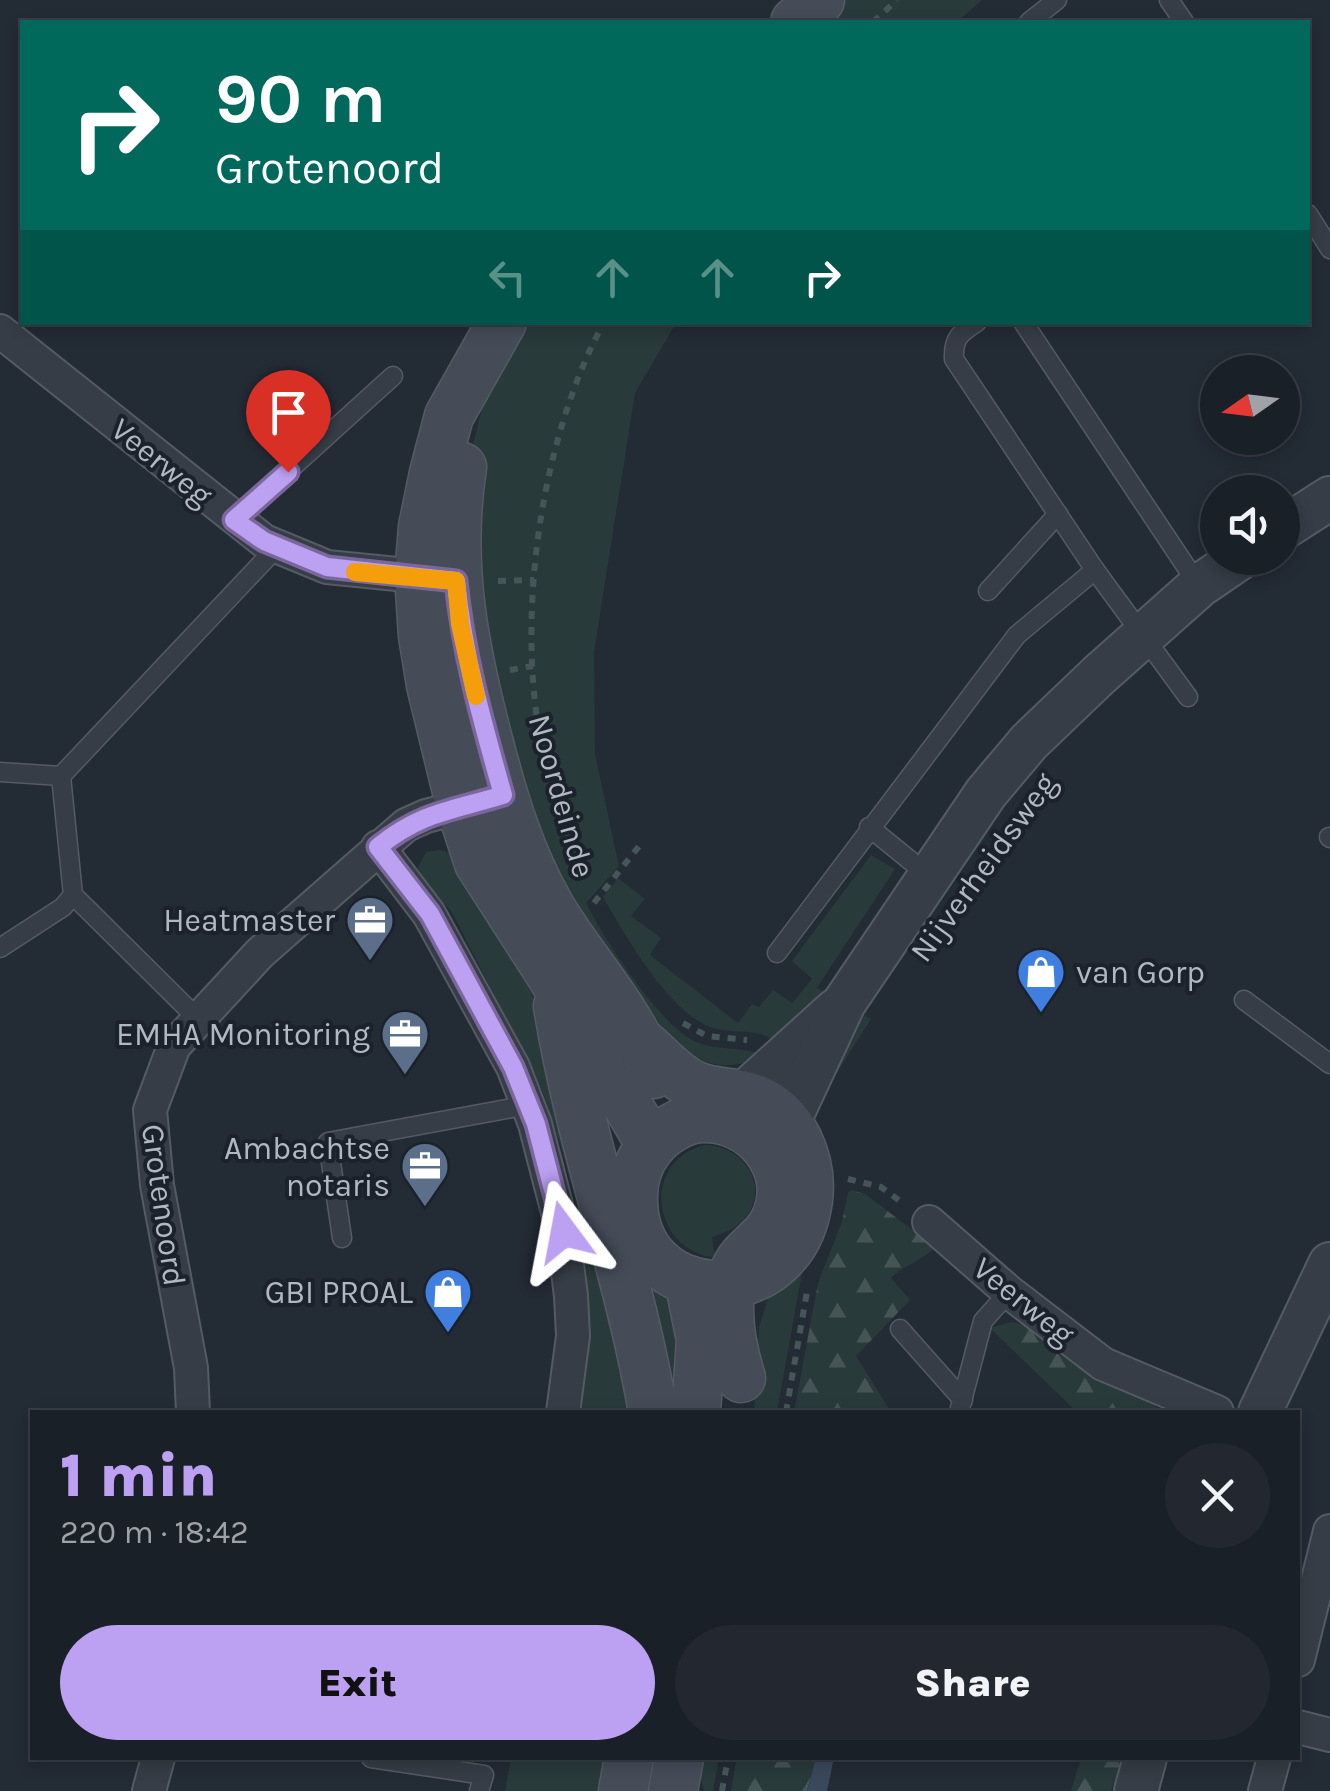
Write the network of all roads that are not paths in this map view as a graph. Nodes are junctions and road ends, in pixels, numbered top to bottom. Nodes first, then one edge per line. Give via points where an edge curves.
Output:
1 (820, 0) edge
2 (1056, 0) edge
3 (797, 20) edge
4 (1031, 20) edge
5 (1310, 217) edge
6 (1330, 249) edge
7 (500, 325) edge
8 (973, 325) edge
9 (1025, 325) edge
10 (0, 331) edge
11 (394, 376) dead end
12 (1330, 498) edge
13 (1058, 514) junction
14 (1300, 517) edge
15 (234, 520) junction
16 (277, 547) junction
17 (1095, 570) junction
18 (1216, 575) edge
19 (438, 578) junction
20 (1200, 586) junction
21 (988, 592) dead end
22 (1142, 635) junction
23 (1188, 698) dead end
24 (0, 772) edge
25 (61, 776) junction
26 (482, 801) junction
27 (869, 827) junction
28 (378, 847) junction
29 (928, 876) junction
30 (73, 895) junction
31 (0, 948) edge
32 (777, 953) dead end
33 (553, 978) junction
34 (1244, 1000) dead end
35 (844, 1003) junction
36 (198, 1019) junction
37 (1330, 1064) edge
38 (528, 1105) junction
39 (715, 1106) junction
40 (788, 1123) junction
41 (651, 1146) junction
42 (929, 1222) road end
43 (342, 1238) dead end
44 (1330, 1264) edge
45 (725, 1281) junction
46 (1009, 1292) junction
47 (900, 1329) dead end
48 (739, 1395) edge
49 (961, 1406) edge
50 (193, 1410) edge
51 (563, 1410) edge
52 (653, 1410) edge
53 (696, 1410) edge
54 (1205, 1410) edge
55 (1261, 1410) edge
56 (1330, 1531) edge
57 (1300, 1652) edge
58 (1300, 1728) edge
59 (1330, 1736) edge
60 (157, 1760) edge
61 (384, 1760) edge
62 (629, 1760) edge
63 (679, 1760) edge
64 (1144, 1760) edge
65 (1273, 1760) edge
66 (149, 1791) edge
67 (479, 1791) edge
68 (623, 1791) edge
69 (673, 1791) edge
70 (1136, 1791) edge
71 (1264, 1791) edge

1 - 3 main road
2 - 4 lane
5 - 6 lane
7 - 19 main road, Noordeinde via 475,369 458,510
8 - 13 lane via 953,343 954,359
9 - 20 lane
10 - 15 street, Veerweg
11 - 15 lane
12 - 14 street
13 - 17 lane
13 - 21 lane
15 - 16 street, Veerweg
16 - 19 street, Veerweg via 349,572
16 - 25 lane
17 - 22 lane
17 - 27 lane via 1018,635
18 - 20 street, Nijverheidsweg
19 - 26 main road, Noordeinde via 460,624 471,676
20 - 22 street, Nijverheidsweg
22 - 23 lane
22 - 29 street, Nijverheidsweg via 1029,742
24 - 25 lane
25 - 30 lane
26 - 28 street, Grotenoord via 406,825
26 - 33 main road, Noordeinde via 479,862
26 - 39 main road, Noordeinde via 526,860 551,908 658,1028 684,1080
27 - 29 lane, Nijverheidsweg
27 - 32 lane
28 - 36 street, Grotenoord
28 - 38 street via 430,914
29 - 35 street, Nijverheidsweg
30 - 31 lane
30 - 36 lane
33 - 41 main road, Noordeinde
33 - 52 main road via 570,1076 634,1313
34 - 37 lane
35 - 39 street, Nijverheidsweg
35 - 40 street, Nijverheidsweg
36 - 50 street, Grotenoord via 174,1046 150,1110
38 - 43 lane via 328,1142
38 - 51 street via 555,1195 572,1296
39 - 40 main road via 764,1104
39 - 41 main road
39 - 45 main road via 759,1140 780,1178 777,1217
40 - 45 main road via 808,1175 803,1222 775,1265
41 - 45 main road via 633,1183 640,1233 667,1269
42 - 46 street, Veerweg
44 - 55 street
45 - 48 main road
45 - 53 main road via 701,1340
46 - 49 lane via 983,1321
46 - 54 street, Veerweg via 1103,1364
47 - 49 lane
56 - 57 street
58 - 59 street
60 - 66 street
61 - 67 lane via 484,1775
62 - 68 main road
63 - 69 main road
64 - 70 street
65 - 71 street

